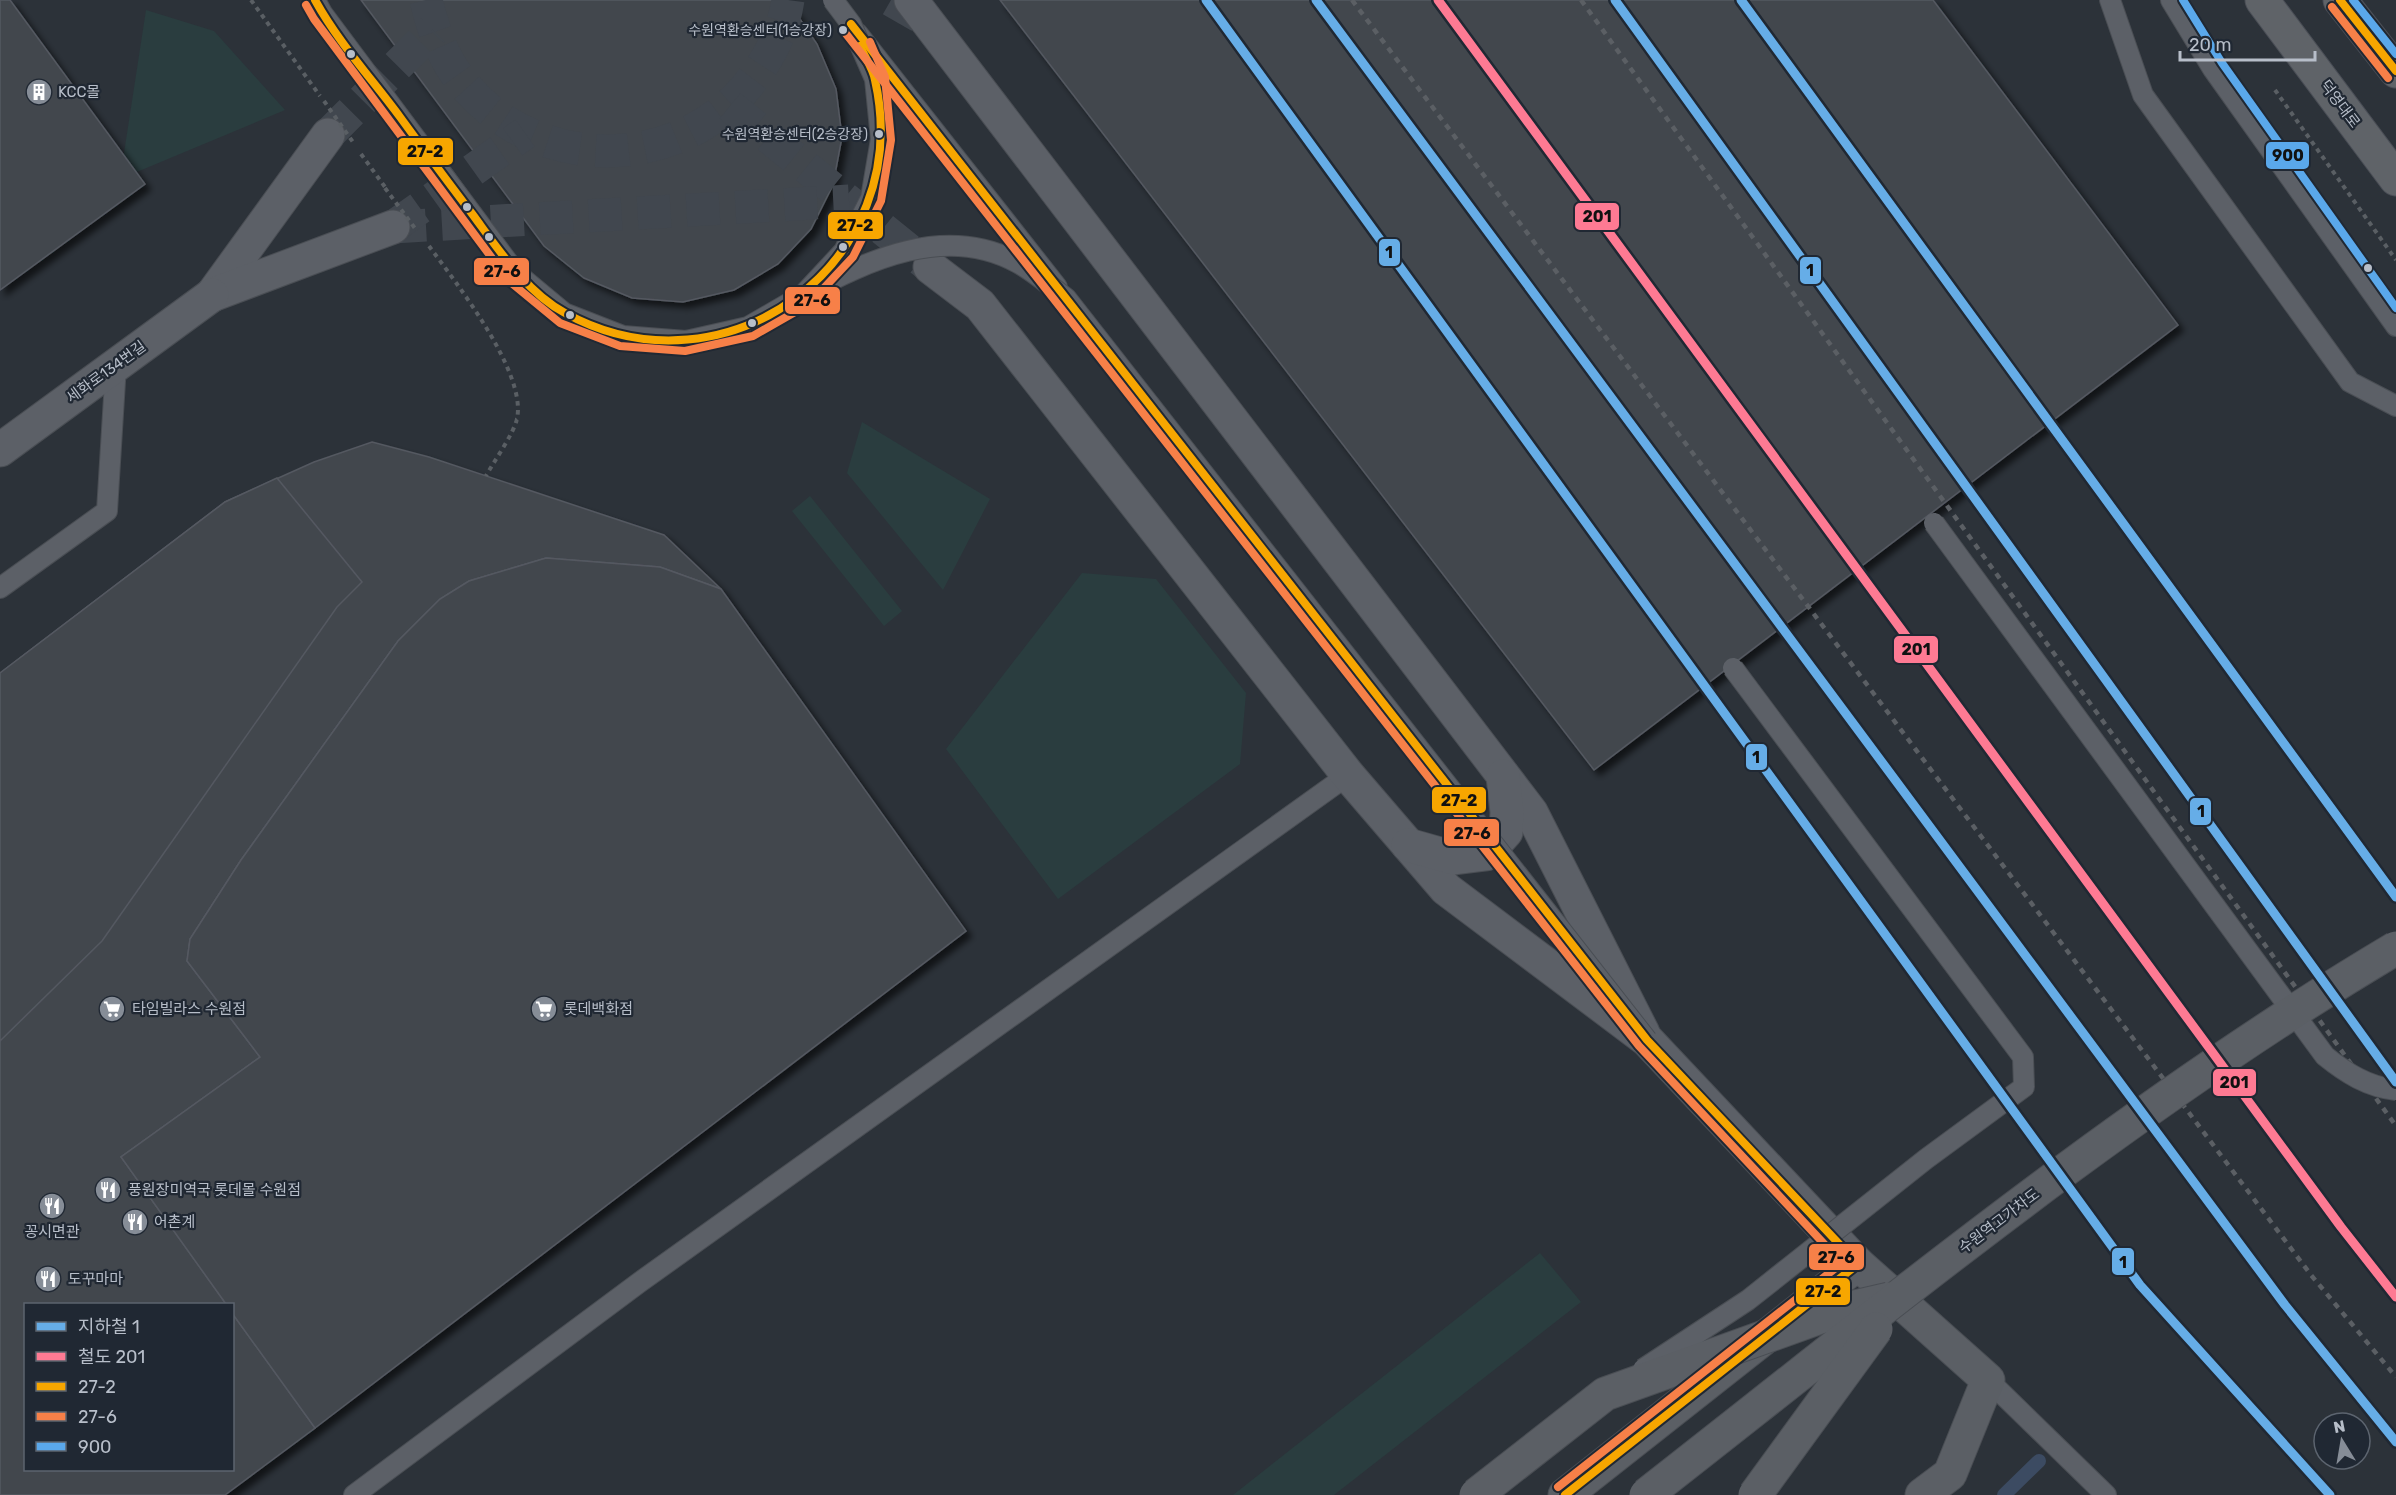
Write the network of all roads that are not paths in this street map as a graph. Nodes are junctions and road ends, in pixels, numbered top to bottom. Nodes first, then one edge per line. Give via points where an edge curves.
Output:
1 (315, 0) edge
2 (833, 0) edge
3 (911, 0) tunnel mouth
4 (2110, 0) edge
5 (2171, 0) edge
6 (2262, 0) edge
7 (2340, 0) edge
8 (851, 24) junction
9 (2396, 71) edge
10 (328, 135) tunnel mouth
11 (2396, 179) edge
12 (393, 227) dead end
13 (930, 267) tunnel mouth
14 (212, 294) junction
15 (803, 295) junction
16 (1066, 298) junction
17 (2396, 326) edge
18 (116, 365) junction
19 (2396, 406) edge
20 (0, 450) edge
21 (1934, 523) dead end
22 (0, 588) edge
23 (1733, 668) dead end
24 (1348, 775) junction
25 (1503, 776) junction
26 (1408, 845) junction
27 (2396, 948) edge
28 (1647, 1040) junction
29 (2396, 1090) edge
30 (1858, 1264) junction
31 (1900, 1296) junction
32 (1989, 1380) junction
33 (1605, 1394) junction
34 (354, 1495) edge
35 (1476, 1495) edge
36 (1565, 1495) edge
37 (1646, 1495) edge
38 (1755, 1495) edge
39 (1922, 1495) edge
40 (2106, 1495) edge

1 - 15 lane, bridge via 516,273 564,313 623,336 686,341 748,327
2 - 8 lane, bridge
3 - 25 street
4 - 19 lane via 2143,95 2350,382
5 - 17 lane via 2203,54
6 - 11 main road, 덕영대로
7 - 9 main road
8 - 15 lane, bridge via 875,79 881,139 871,198 844,251
8 - 16 lane, bridge
10 - 14 street
12 - 14 street
13 - 24 street via 980,305
14 - 18 street, 세화로134번길
15 - 16 lane, bridge via 856,266 910,249 967,246 1017,262
16 - 28 lane, bridge
18 - 20 street, 세화로134번길
18 - 22 lane via 107,511
21 - 29 lane, bridge via 2325,1056 2346,1073
23 - 33 lane, bridge via 2023,1057 2024,1087 1748,1300
24 - 26 street
24 - 34 lane via 640,1282
25 - 26 street via 1506,832 1486,854 1454,858
25 - 28 street via 1531,812
26 - 28 street via 1446,889
27 - 31 main road, 수원역고가차도, bridge via 2314,996 2106,1140
28 - 30 street
30 - 32 main road
30 - 36 main road
31 - 33 main road, bridge via 1837,1311
31 - 37 main road, 수원역고가차도, bridge
31 - 38 main road, bridge
32 - 39 main road via 1950,1474
32 - 40 lane
33 - 35 main road, bridge

